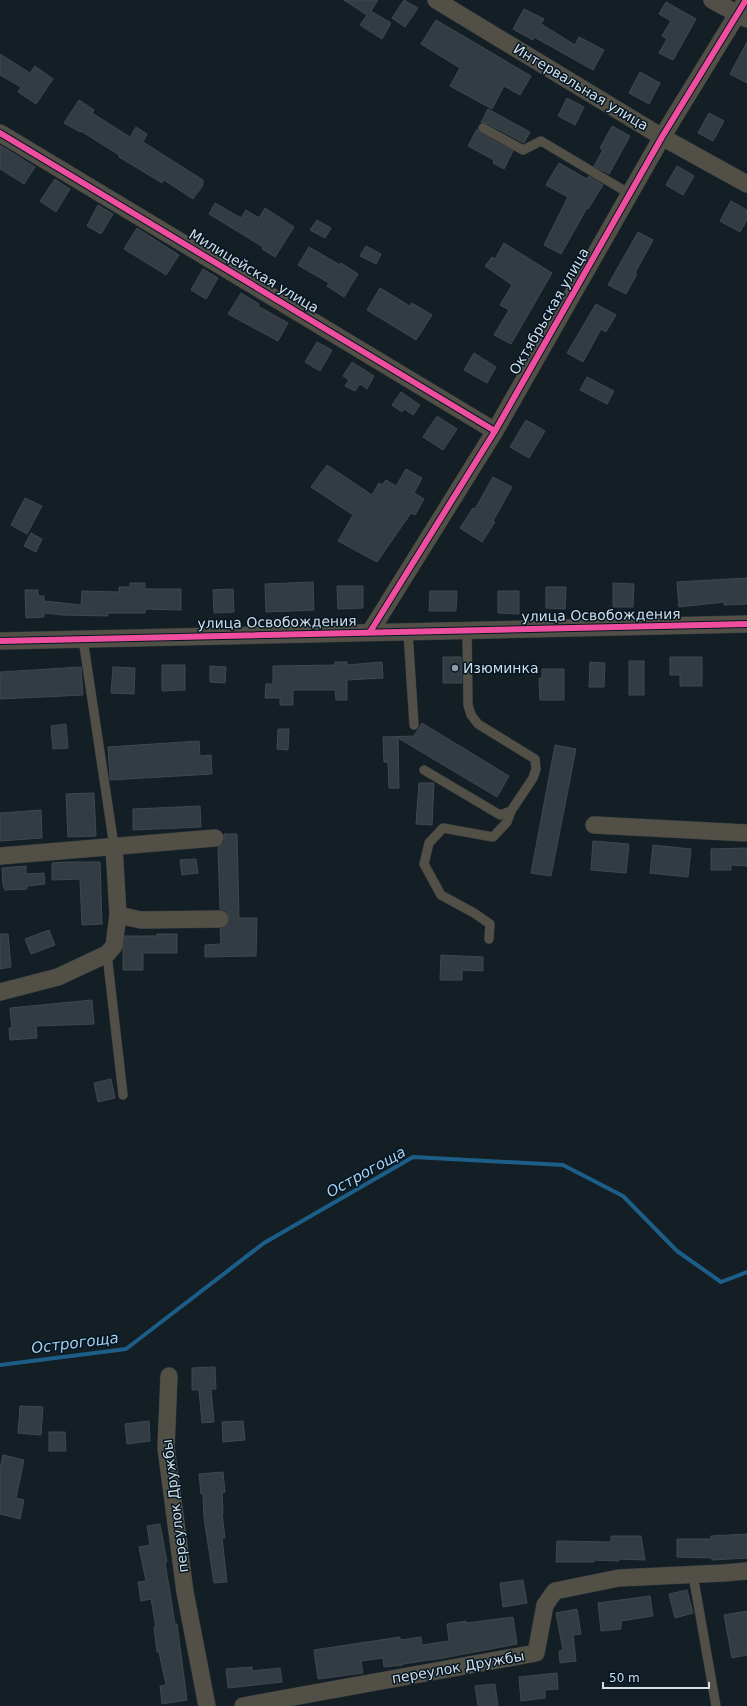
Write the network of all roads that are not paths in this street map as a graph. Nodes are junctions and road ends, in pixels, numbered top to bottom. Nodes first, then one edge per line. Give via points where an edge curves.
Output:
1 (436, 0) edge
2 (712, 0) edge
3 (744, 11) edge
4 (483, 128) dead end
5 (0, 133) edge
6 (662, 137) junction
7 (747, 184) edge
8 (630, 194) junction
9 (495, 431) junction
10 (747, 624) edge
11 (467, 630) junction
12 (370, 632) junction
13 (408, 632) junction
14 (83, 639) junction
15 (0, 641) edge
16 (414, 725) dead end
17 (424, 770) dead end
18 (511, 811) junction
19 (594, 825) dead end
20 (747, 833) edge
21 (215, 838) dead end
22 (114, 846) junction
23 (0, 856) edge
24 (118, 915) junction
25 (220, 919) dead end
26 (489, 938) dead end
27 (107, 954) junction
28 (0, 992) edge
29 (123, 1095) dead end
30 (169, 1376) dead end
31 (747, 1571) edge
32 (693, 1575) junction
33 (207, 1706) edge
34 (243, 1706) edge
35 (716, 1706) edge

1 - 6 street, Интервальная улица
2 - 3 street
3 - 6 street, Октябрьская улица
4 - 8 lane via 524,150 541,141
5 - 9 street, Милицейская улица
6 - 7 street, Интервальная улица
6 - 8 street, Октябрьская улица
8 - 9 street, Октябрьская улица
9 - 12 street, Октябрьская улица
10 - 11 street, улица Освобождения
11 - 13 street, улица Освобождения
11 - 18 lane via 468,705 471,715 478,724 535,759 536,769 533,778
12 - 13 street, улица Освобождения
12 - 14 street, улица Освобождения
13 - 16 lane
14 - 15 street, улица Освобождения
14 - 22 lane
17 - 18 lane via 500,816
18 - 26 lane via 507,822 493,837 443,828 429,843 424,864 441,895 490,924
19 - 20 street
21 - 22 street
22 - 23 street
22 - 24 street
24 - 25 street via 141,920
24 - 27 street via 114,946
27 - 28 street via 58,977
27 - 29 lane
30 - 33 street, переулок Дружбы via 166,1448 185,1592
31 - 32 street, переулок Дружбы
32 - 34 street, переулок Дружбы via 620,1578 555,1591 545,1605 536,1653
32 - 35 lane

